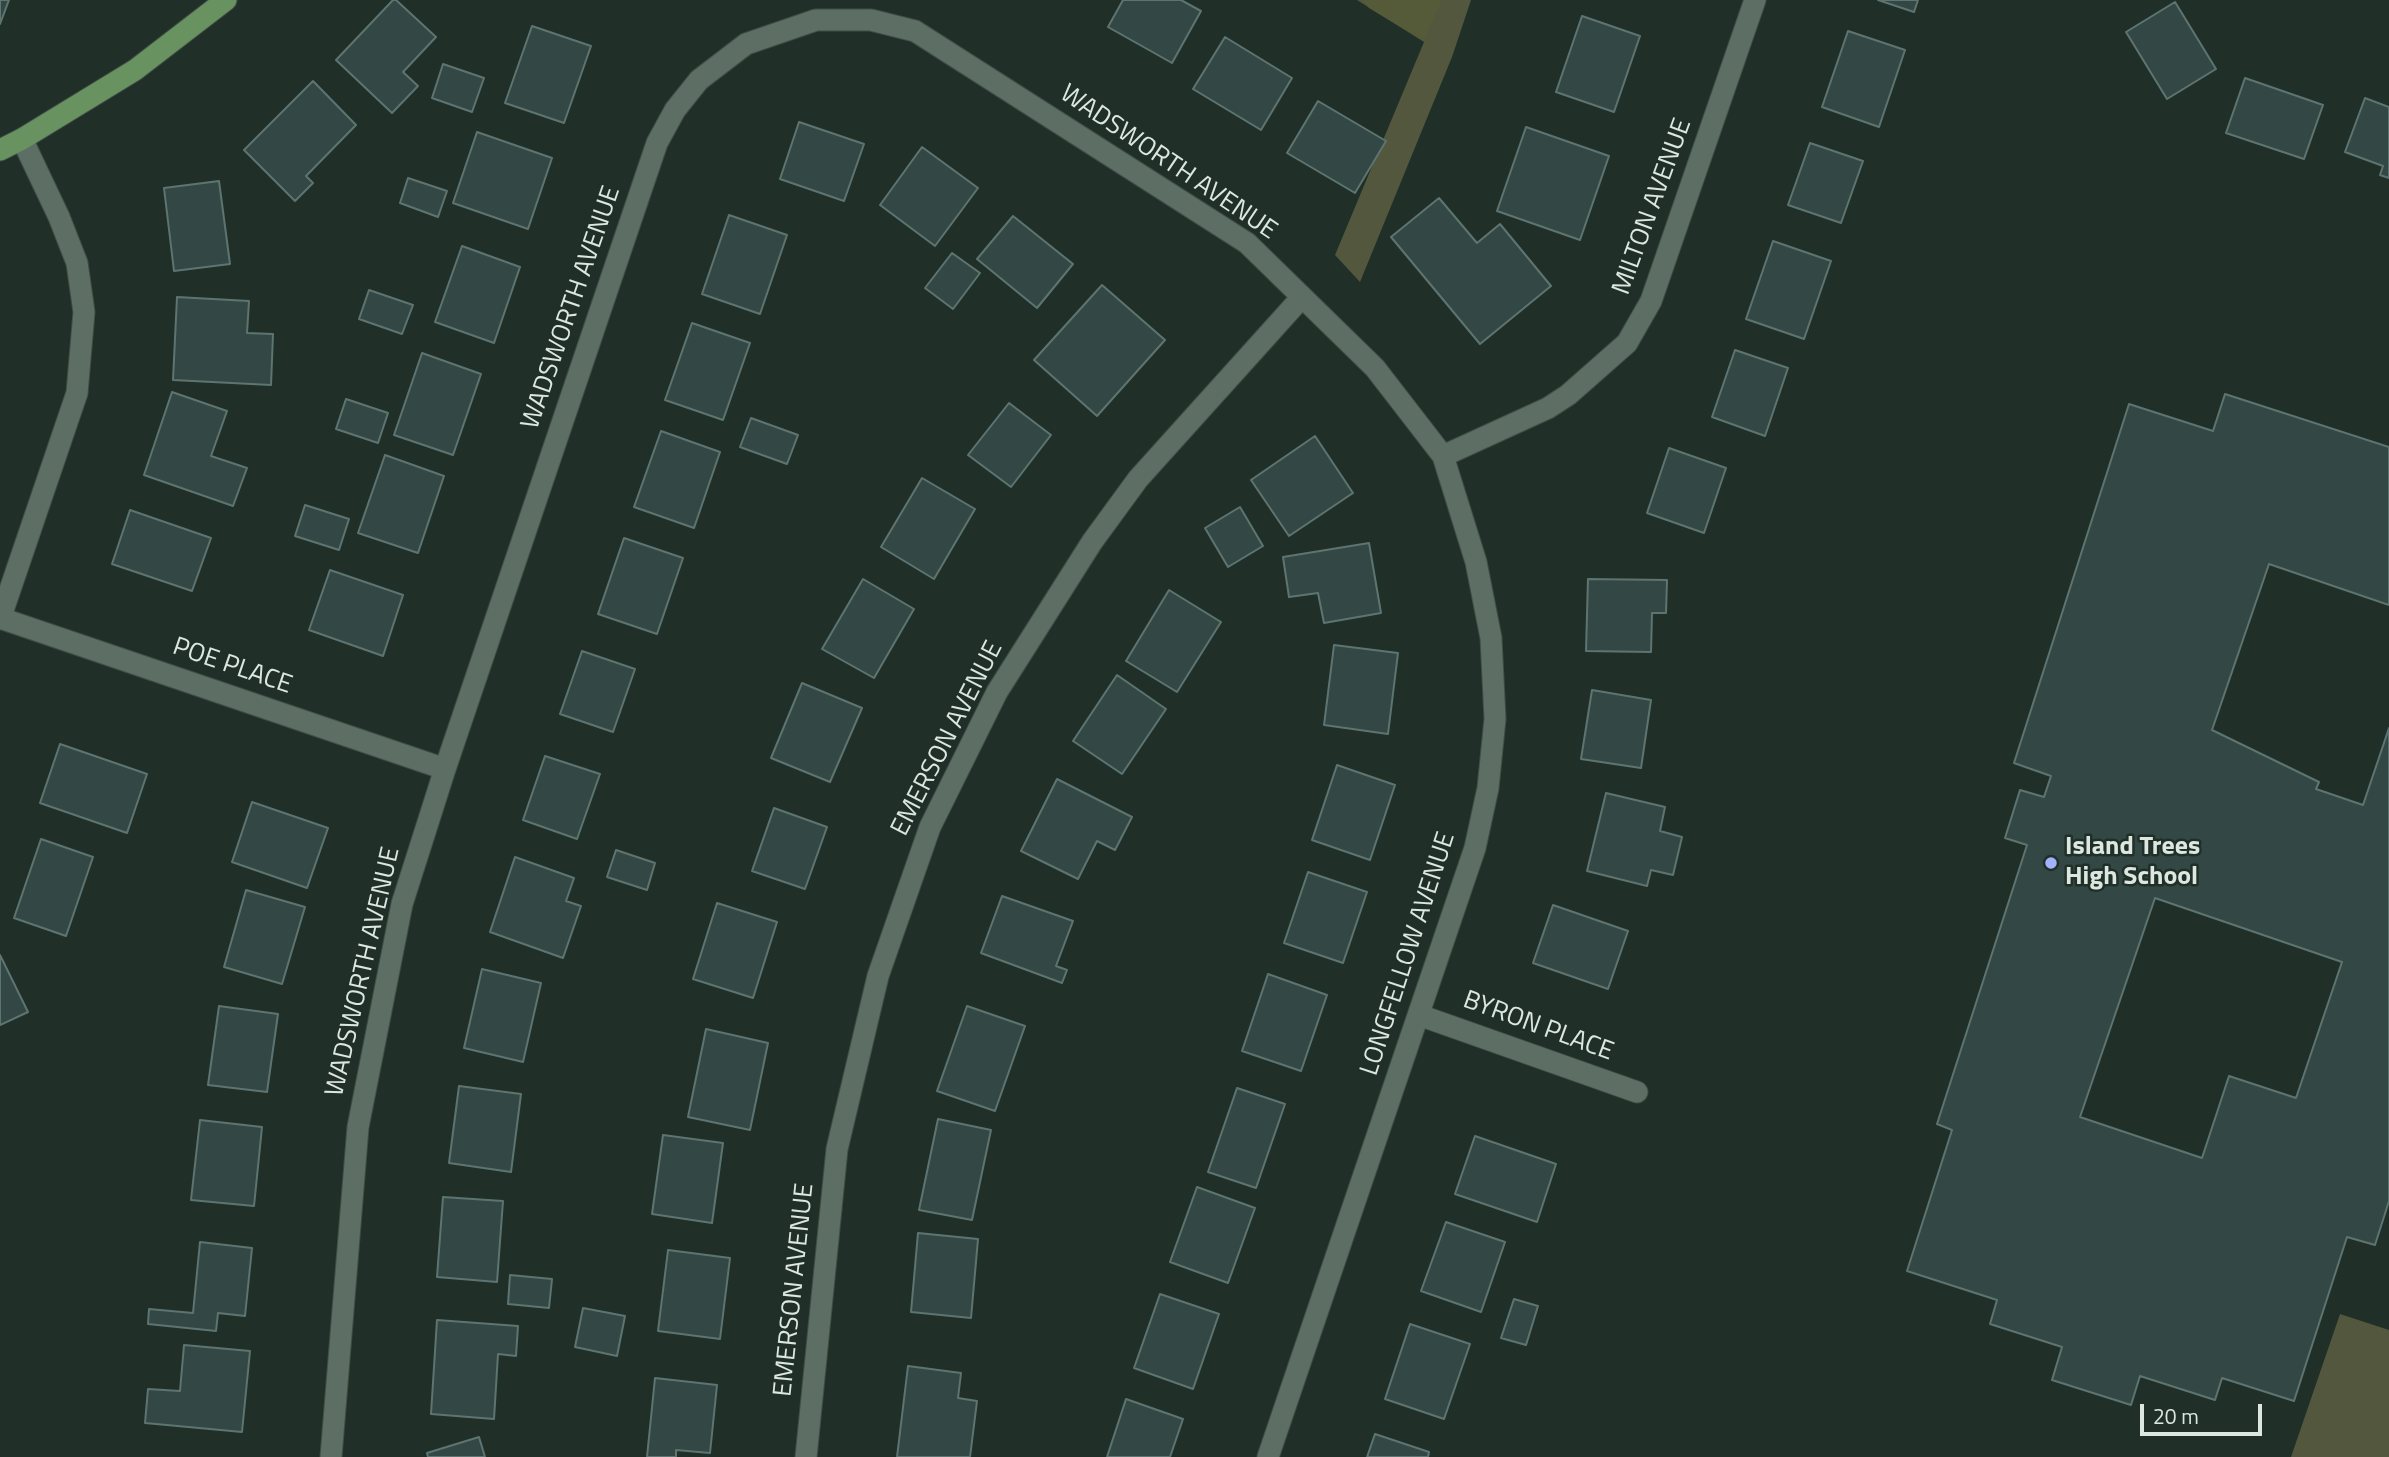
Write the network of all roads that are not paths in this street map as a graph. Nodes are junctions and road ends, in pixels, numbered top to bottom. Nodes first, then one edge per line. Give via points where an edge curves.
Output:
1 (226, 0) edge
2 (1755, 0) edge
3 (22, 139) junction
4 (0, 150) edge
5 (1302, 297) junction
6 (1443, 456) junction
7 (0, 619) edge
8 (445, 769) junction
9 (1419, 1015) junction
10 (1637, 1092) dead end
11 (331, 1457) edge
12 (806, 1457) edge
13 (1268, 1457) edge

1 - 3 main road via 135,70
2 - 6 street, MILTON AVENUE via 1651,301 1627,342 1568,396
3 - 4 main road
3 - 7 street via 77,263 84,312 77,393
5 - 6 street, WADSWORTH AVENUE via 1374,368
5 - 8 street, WADSWORTH AVENUE via 1247,243 915,31 872,20 816,20 746,44 699,80 657,143
5 - 12 street, EMERSON AVENUE via 1138,479 1092,542 998,692 930,828 878,976 837,1149
6 - 9 street, LONGFELLOW AVENUE via 1476,562 1491,638 1495,719 1488,788 1475,848
7 - 8 street, POE PLACE
8 - 11 street, WADSWORTH AVENUE via 402,904 358,1127
9 - 10 street, BYRON PLACE
9 - 13 street, LONGFELLOW AVENUE

